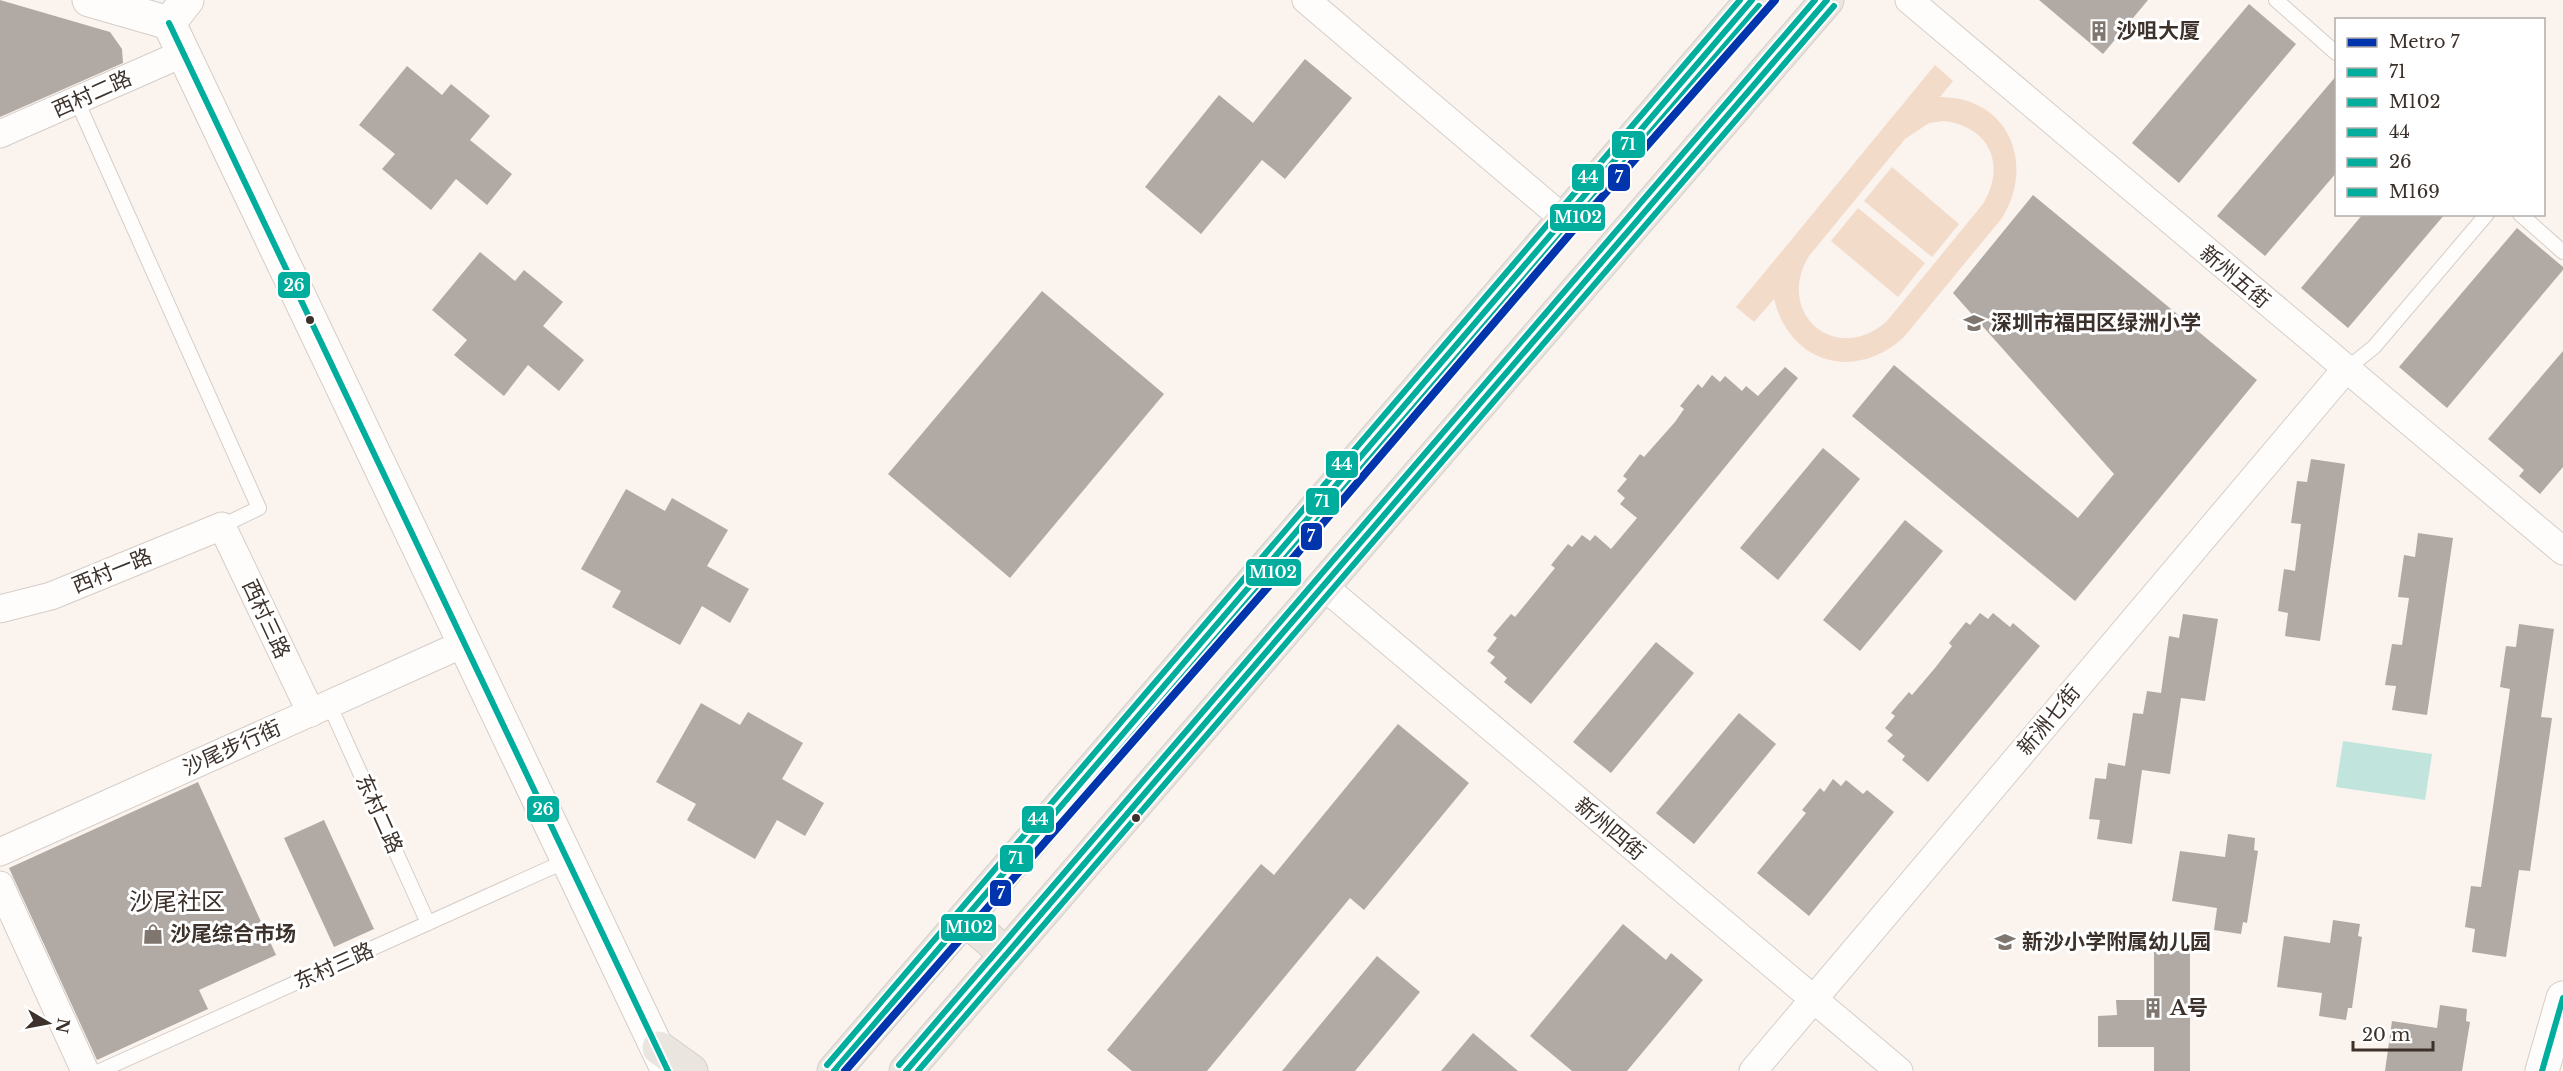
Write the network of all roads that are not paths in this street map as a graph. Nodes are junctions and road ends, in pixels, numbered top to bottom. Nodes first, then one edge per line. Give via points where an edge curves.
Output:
1 (89, 0) edge
2 (1306, 0) edge
3 (1752, 0) edge
4 (1827, 0) edge
5 (1909, 0) edge
6 (2276, 0) edge
7 (178, 11) edge
8 (2335, 51) edge
9 (184, 53) junction
10 (77, 101) junction
11 (0, 134) edge
12 (2485, 216) edge
13 (2522, 216) edge
14 (1564, 219) junction
15 (2563, 252) edge
16 (2345, 370) junction
17 (222, 526) junction
18 (2563, 551) edge
19 (1322, 585) junction
20 (0, 609) edge
21 (463, 644) junction
22 (320, 709) junction
23 (0, 852) edge
24 (568, 860) junction
25 (0, 885) edge
26 (965, 919) junction
27 (428, 923) junction
28 (1006, 954) junction
29 (2563, 998) edge
30 (1813, 1000) junction
31 (663, 1059) edge
32 (85, 1071) edge
33 (100, 1071) edge
34 (691, 1071) edge
35 (834, 1071) edge
36 (906, 1071) edge
37 (1753, 1071) edge
38 (1899, 1071) edge
39 (2542, 1071) edge

1 - 7 street
2 - 14 street
3 - 14 main road
4 - 19 main road
5 - 16 street, 新州五街
6 - 8 lane
7 - 9 street
9 - 10 street, 西村二路
9 - 21 street
10 - 11 street, 西村二路
10 - 17 lane via 260,508
12 - 16 lane via 2374,348
13 - 15 lane
14 - 26 main road
16 - 18 street, 新州五街
16 - 30 street, 新洲七街
17 - 20 street, 西村一路 via 51,596
17 - 22 street, 西村三路
19 - 28 main road
19 - 30 street, 新州四街
21 - 22 street, 沙尾步行街
21 - 24 street
22 - 23 street, 沙尾步行街 via 154,793
22 - 27 lane, 东村二路
24 - 27 lane, 东村三路
24 - 31 street
25 - 32 street
26 - 28 main road
26 - 35 main road
27 - 33 lane, 东村三路
28 - 36 main road
29 - 39 street
30 - 37 street, 新洲七街
30 - 38 street, 新州四街
31 - 34 main road

